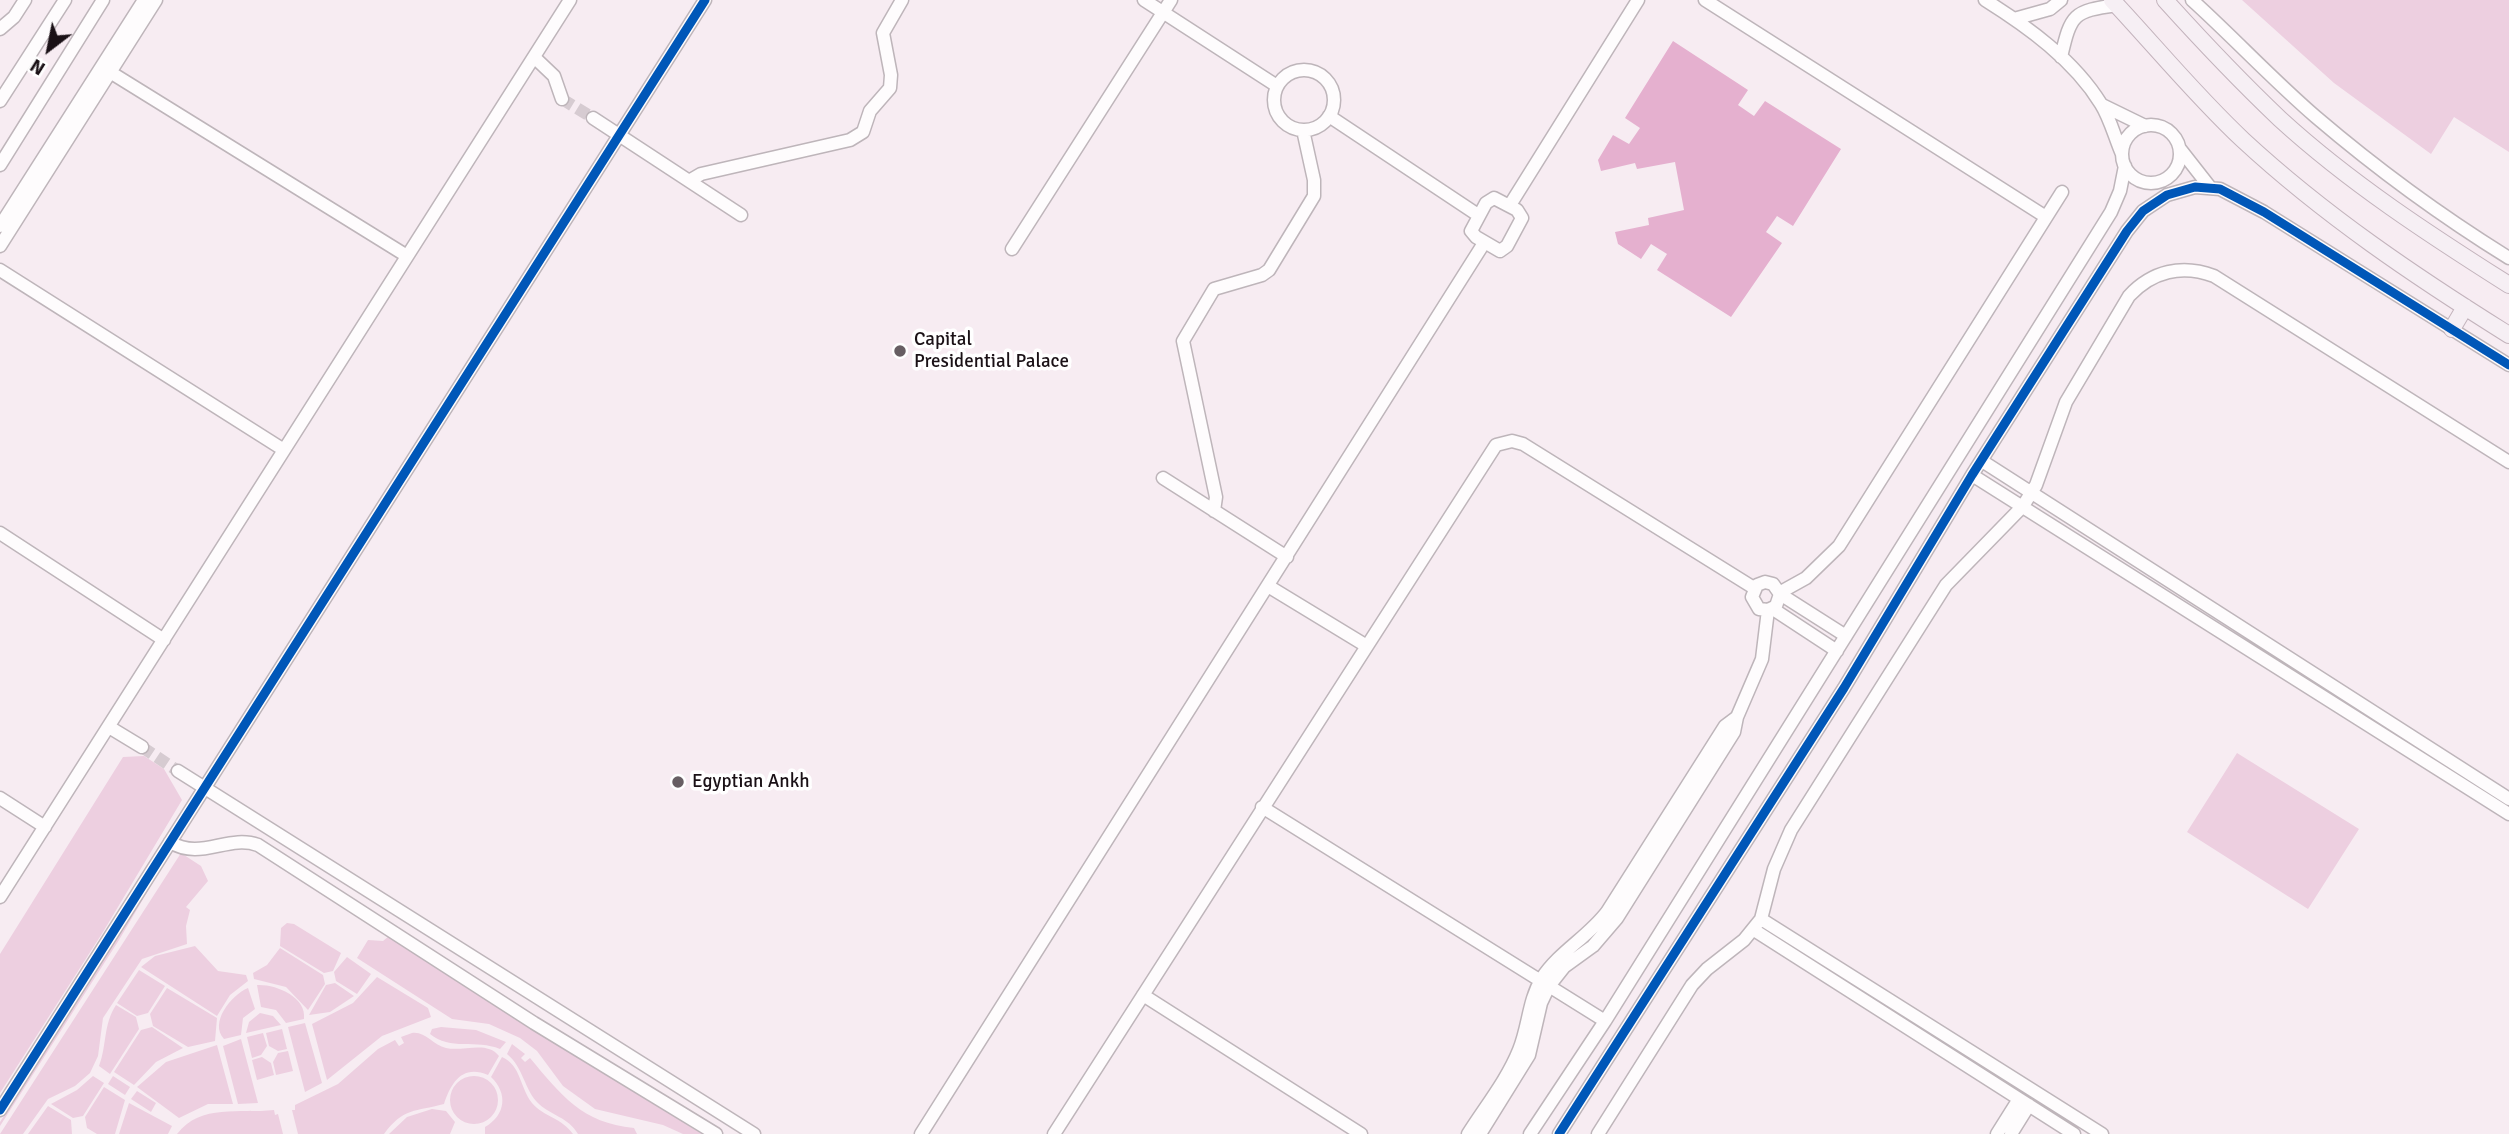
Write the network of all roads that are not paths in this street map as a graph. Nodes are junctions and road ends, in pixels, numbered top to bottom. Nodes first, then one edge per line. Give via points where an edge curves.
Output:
1 (25, 0) edge
2 (65, 0) edge
3 (103, 0) edge
4 (144, 0) edge
5 (156, 0) edge
6 (570, 0) edge
7 (705, 0) edge
8 (902, 0) edge
9 (1144, 0) edge
10 (1171, 0) edge
11 (1638, 0) edge
12 (1705, 0) edge
13 (1986, 0) edge
14 (2061, 0) edge
15 (2165, 0) edge
16 (2192, 0) edge
17 (2115, 3) edge
18 (1163, 12) junction
19 (2014, 19) junction
20 (0, 29) edge
21 (534, 57) junction
22 (2061, 57) junction
23 (110, 72) junction
24 (1277, 86) junction
25 (562, 99) tunnel mouth
26 (0, 101) edge
27 (2102, 106) junction
28 (1329, 116) junction
29 (593, 118) tunnel mouth
30 (2145, 126) junction
31 (1303, 130) junction
32 (620, 136) junction
33 (2180, 149) junction
34 (2123, 160) junction
35 (0, 164) edge
36 (689, 181) junction
37 (2161, 182) junction
38 (2209, 186) junction
39 (2062, 192) dead end
40 (2167, 195) junction
41 (1510, 205) junction
42 (741, 215) dead end
43 (1478, 215) junction
44 (12, 217) junction
45 (2046, 217) junction
46 (0, 226) edge
47 (1484, 243) junction
48 (0, 246) edge
49 (1012, 249) dead end
50 (407, 256) junction
51 (2509, 258) edge
52 (0, 270) edge
53 (2509, 285) edge
54 (2465, 307) junction
55 (2452, 329) junction
56 (2509, 335) edge
57 (2509, 365) edge
58 (284, 450) junction
59 (1982, 461) junction
60 (2509, 462) edge
61 (1972, 475) junction
62 (1163, 478) dead end
63 (2031, 493) junction
64 (2023, 506) junction
65 (1214, 511) junction
66 (0, 533) edge
67 (1287, 557) junction
68 (1268, 586) junction
69 (1754, 588) junction
70 (1780, 594) junction
71 (1771, 610) junction
72 (1846, 636) junction
73 (164, 640) junction
74 (1366, 645) junction
75 (1837, 651) junction
76 (109, 727) junction
77 (142, 747) tunnel mouth
78 (178, 771) tunnel mouth
79 (205, 788) junction
80 (0, 798) edge
81 (2509, 799) edge
82 (1262, 807) junction
83 (2509, 814) edge
84 (45, 827) junction
85 (1723, 833) junction
86 (170, 842) junction
87 (1743, 845) junction
88 (0, 897) edge
89 (1757, 925) junction
90 (1640, 964) junction
91 (1659, 976) junction
92 (1545, 983) junction
93 (1143, 995) junction
94 (1605, 1021) junction
95 (2024, 1102) junction
96 (0, 1110) edge
97 (716, 1134) edge
98 (754, 1134) edge
99 (921, 1134) edge
100 (1054, 1134) edge
101 (1361, 1134) edge
102 (1468, 1134) edge
103 (1480, 1134) edge
104 (1530, 1134) edge
105 (1559, 1134) edge
106 (1598, 1134) edge
107 (1997, 1134) edge
108 (2011, 1134) edge
109 (2074, 1134) edge
110 (2102, 1134) edge

1 - 20 street
2 - 26 street
3 - 35 street
4 - 44 street
5 - 23 street
6 - 21 street
7 - 32 street
8 - 36 street via 883,33 890,88 870,111 860,135 701,174
9 - 18 street
10 - 18 street
11 - 41 street
12 - 45 street
13 - 19 street
14 - 19 street via 2050,9
15 - 53 main road via 2247,87 2313,147 2413,223
16 - 51 street via 2356,150 2422,202
17 - 22 street via 2076,15 2069,23
17 - 54 main road via 2197,94 2267,161 2344,224
18 - 24 street
18 - 49 street
19 - 22 street
21 - 25 street via 554,76
21 - 50 street
22 - 27 street
23 - 44 street
23 - 50 street
24 - 28 street via 1297,71 1319,75 1332,91
24 - 31 street via 1274,103 1278,115 1286,124
27 - 30 street
27 - 34 street
28 - 31 street
28 - 43 street
29 - 32 street
30 - 33 street via 2170,132
30 - 34 street via 2129,136
31 - 65 street via 1315,186 1310,205 1269,270 1214,289 1183,341 1216,497
32 - 36 street
32 - 79 street
33 - 37 street via 2177,168
33 - 38 street
34 - 37 street via 2138,180
34 - 72 street via 2120,191 2111,212
36 - 42 street
37 - 40 street
38 - 40 street
38 - 55 street via 2250,204
39 - 45 street
40 - 59 street via 2143,211 2127,231
41 - 43 street via 1491,199
41 - 47 street via 1520,212 1522,221 1507,246 1497,250
43 - 47 street via 1471,230
44 - 46 street
44 - 48 street
45 - 70 street via 1839,546 1806,578
47 - 67 street
50 - 58 street
52 - 58 street
54 - 55 main road
54 - 56 main road
55 - 57 street
58 - 73 street
59 - 61 street
59 - 63 street
60 - 63 street via 2214,276 2176,270 2150,279 2129,296 2066,402
61 - 64 street
61 - 87 street
62 - 65 street
63 - 64 street
63 - 81 street
64 - 83 street
64 - 89 street via 1962,566 1939,596 1784,842
65 - 67 street
66 - 73 street
67 - 68 street
68 - 74 street
68 - 99 street
69 - 70 street via 1769,583
69 - 71 street via 1755,606
69 - 74 street via 1523,444 1506,441 1489,452
70 - 71 street
70 - 72 street
71 - 75 street
71 - 92 street via 1762,659 1737,717 1724,726 1602,918 1554,963
72 - 75 street
73 - 76 street
74 - 82 street
75 - 85 street
76 - 77 street
76 - 84 street
78 - 79 street
79 - 86 street
79 - 98 street
80 - 84 street
82 - 92 street
82 - 93 street
84 - 88 street
85 - 87 street
85 - 90 street
86 - 96 street
86 - 97 street via 195,850 237,842 258,845
87 - 91 street
89 - 95 street
89 - 106 street via 1692,985
89 - 110 street
90 - 91 street
90 - 94 street
91 - 105 street
92 - 94 street
92 - 102 street via 1532,999 1515,1059
92 - 103 street via 1529,1055
93 - 100 street
93 - 101 street
94 - 104 street
95 - 107 street
95 - 108 street
95 - 109 street

